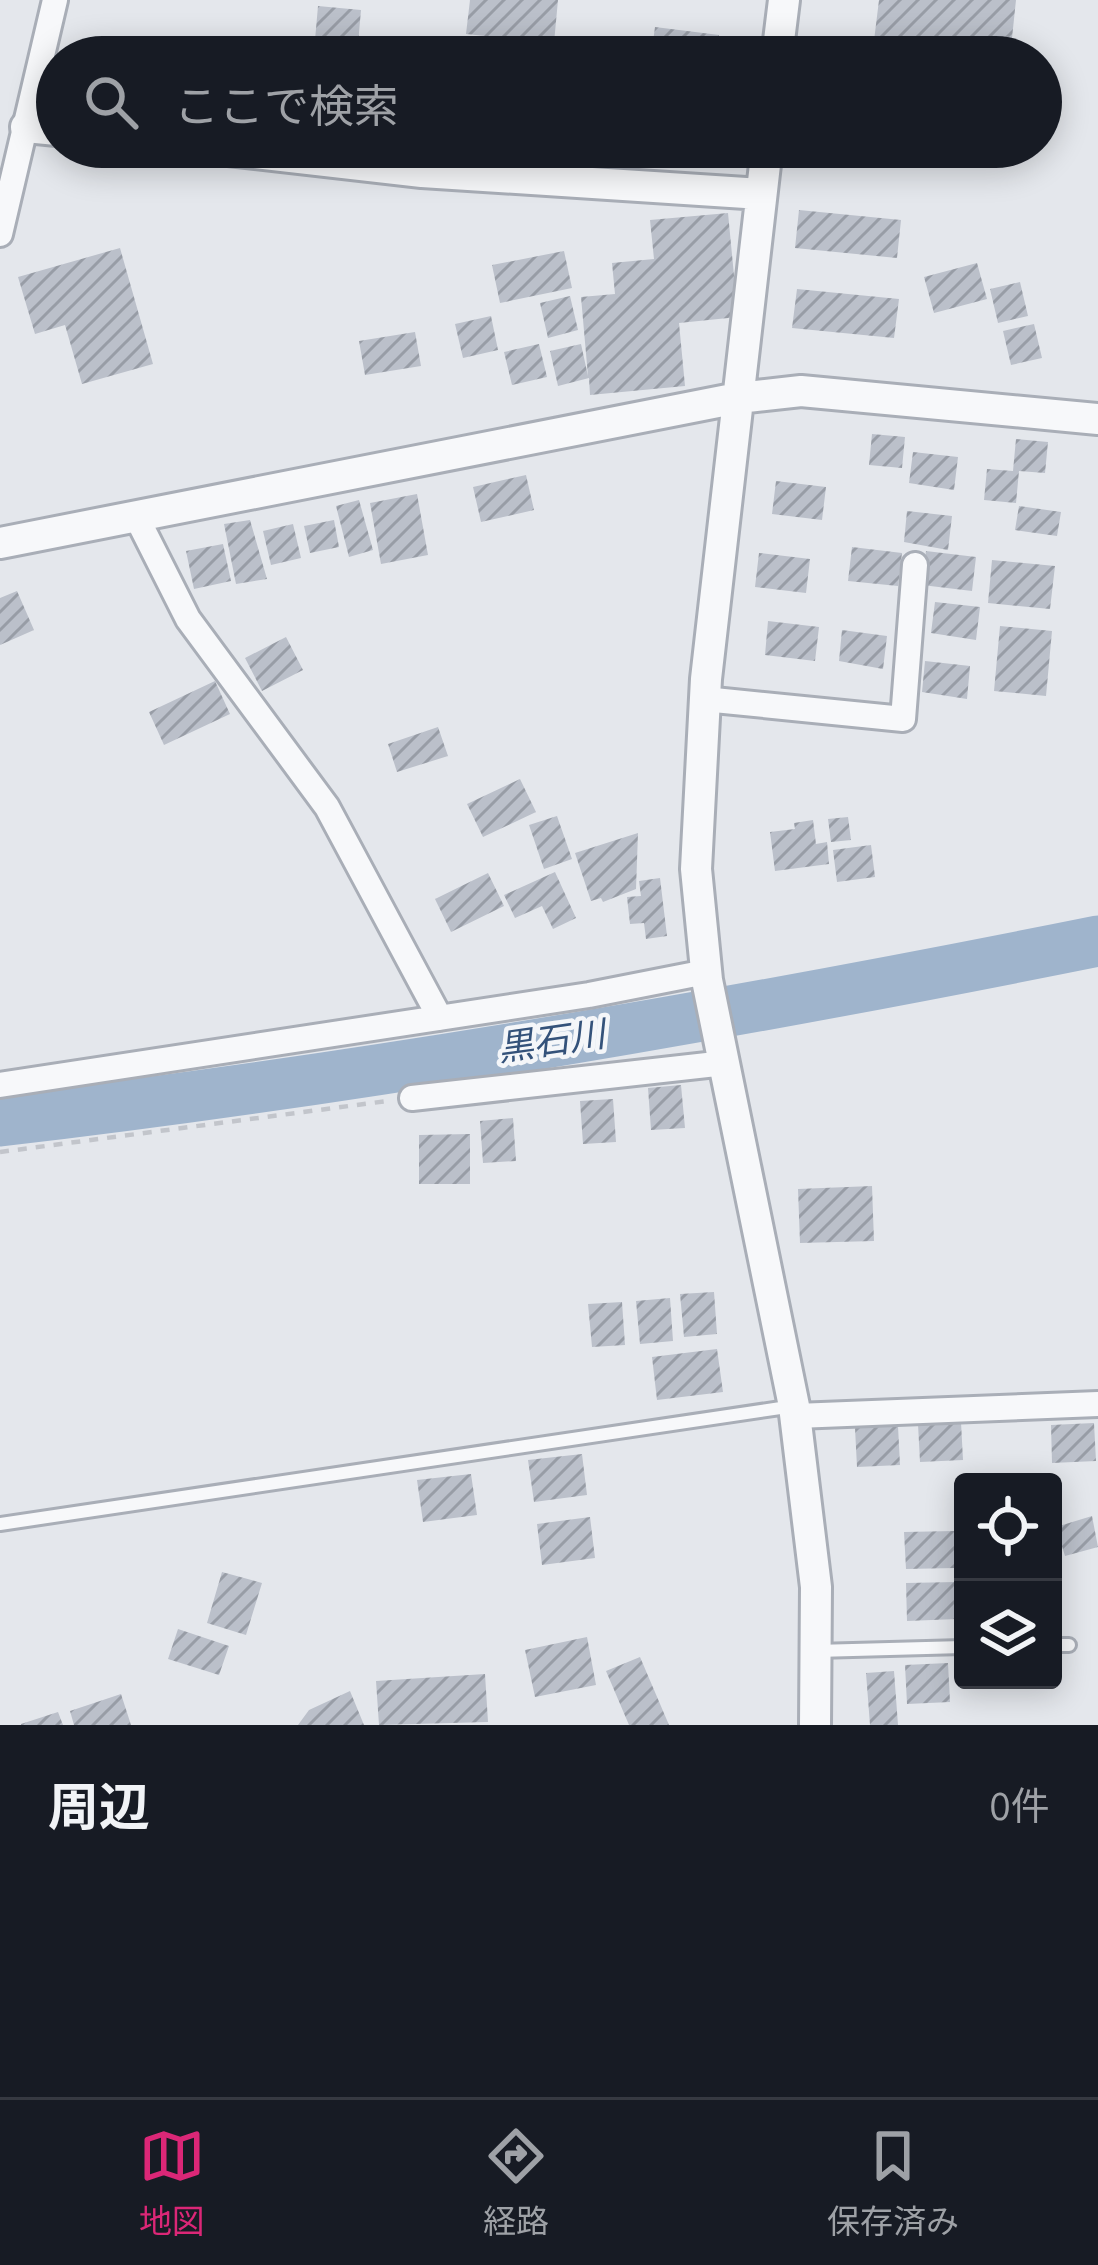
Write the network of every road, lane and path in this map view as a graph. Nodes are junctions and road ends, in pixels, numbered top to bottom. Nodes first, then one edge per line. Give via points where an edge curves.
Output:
1 (55, 0) edge
2 (784, 0) edge
3 (51, 36) edge
4 (780, 36) edge
5 (36, 143) edge
6 (387, 168) edge
7 (764, 168) edge
8 (761, 194) junction
9 (0, 234) edge
10 (738, 398) junction
11 (1098, 419) edge
12 (136, 516) junction
13 (0, 543) edge
14 (915, 565) dead end
15 (704, 699) junction
16 (706, 976) junction
17 (440, 1018) junction
18 (723, 1054) junction
19 (0, 1085) edge
20 (412, 1097) joint
21 (0, 1152) edge
22 (1098, 1404) edge
23 (795, 1411) junction
24 (0, 1524) edge
25 (1062, 1645) edge
26 (1069, 1645) dead end
27 (954, 1647) edge
28 (815, 1651) junction
29 (815, 1725) edge

1 - 3 street
2 - 4 street
5 - 9 street
6 - 8 street
7 - 8 street
8 - 10 street
10 - 11 street via 801,391
10 - 12 street
10 - 15 street
12 - 13 street
12 - 17 street via 188,619 327,807
14 - 15 street via 903,719
15 - 16 street via 696,869
16 - 17 street
16 - 18 street
17 - 19 street
18 - 20 street
18 - 23 street
20 - 21 path
22 - 23 street
23 - 24 lane
23 - 28 street via 816,1587
25 - 26 lane
27 - 28 lane
28 - 29 street

